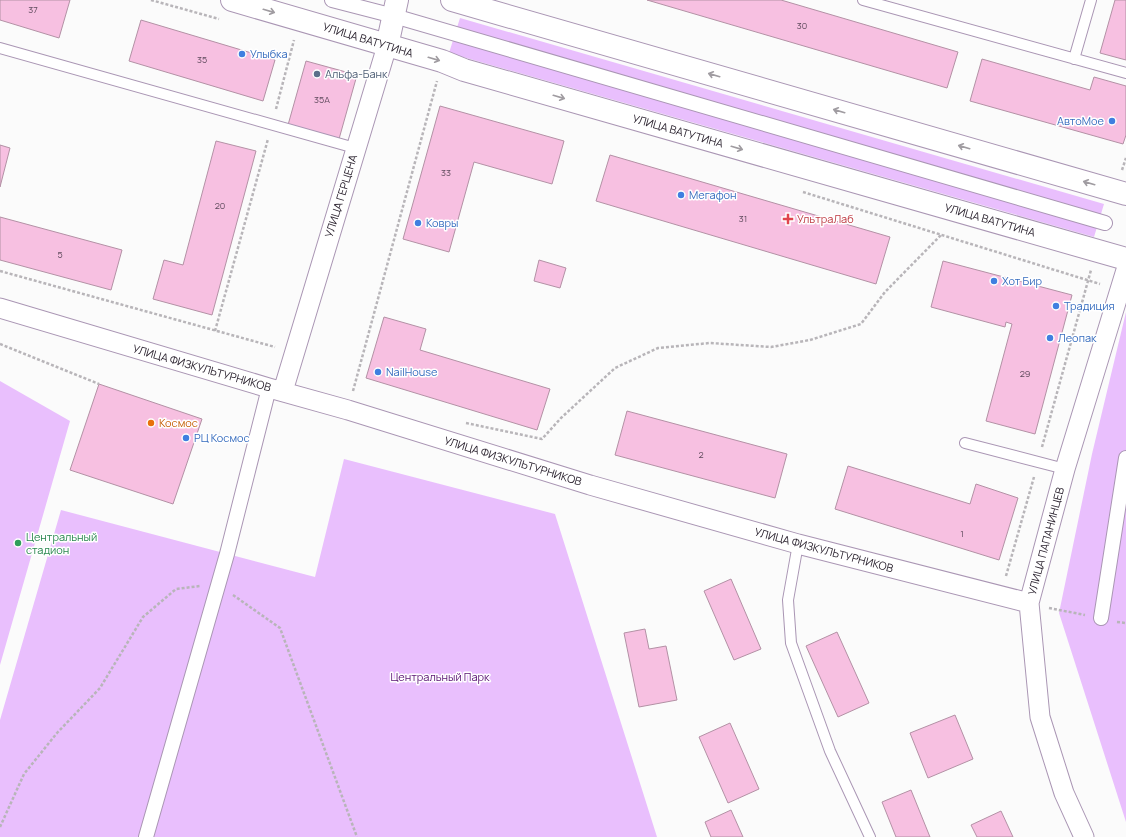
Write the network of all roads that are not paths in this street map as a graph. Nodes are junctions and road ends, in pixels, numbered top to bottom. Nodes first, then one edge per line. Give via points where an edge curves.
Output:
1 (232, 0) edge
2 (332, 0) edge
3 (452, 0) edge
4 (863, 0) edge
5 (1091, 0) edge
6 (395, 8) edge
7 (387, 46) junction
8 (0, 48) edge
9 (1074, 59) junction
10 (1126, 74) edge
11 (355, 148) junction
12 (1126, 194) edge
13 (1106, 223) dead end
14 (1126, 259) edge
15 (1126, 270) edge
16 (0, 308) edge
17 (276, 390) junction
18 (965, 443) dead end
19 (1126, 458) edge
20 (1065, 469) junction
21 (798, 544) junction
22 (1028, 603) junction
23 (1101, 618) road end
24 (146, 837) edge
25 (870, 837) edge
26 (1084, 837) edge

1 -> 7 street, УЛИЦА ВАТУТИНА
2 - 6 street
12 -> 3 street
4 - 9 lane
5 - 9 lane
6 - 7 street, УЛИЦА ГЕРЦЕНА
6 - 13 street
7 - 11 street, УЛИЦА ГЕРЦЕНА
7 -> 14 street, УЛИЦА ВАТУТИНА
8 - 11 lane
9 - 10 lane
11 - 17 street, УЛИЦА ГЕРЦЕНА
15 - 20 street, УЛИЦА ПАПАНИНЦЕВ
16 - 17 street, УЛИЦА ФИЗКУЛЬТУРНИКОВ
17 - 21 street, УЛИЦА ФИЗКУЛЬТУРНИКОВ via 590,485
17 - 24 street
18 - 20 lane
19 - 23 street
20 - 22 street, УЛИЦА ПАПАНИНЦЕВ
21 - 22 street, УЛИЦА ФИЗКУЛЬТУРНИКОВ
21 - 25 lane via 788,600 791,644 830,751
22 - 26 street, УЛИЦА ПАПАНИНЦЕВ via 1040,718 1064,793

